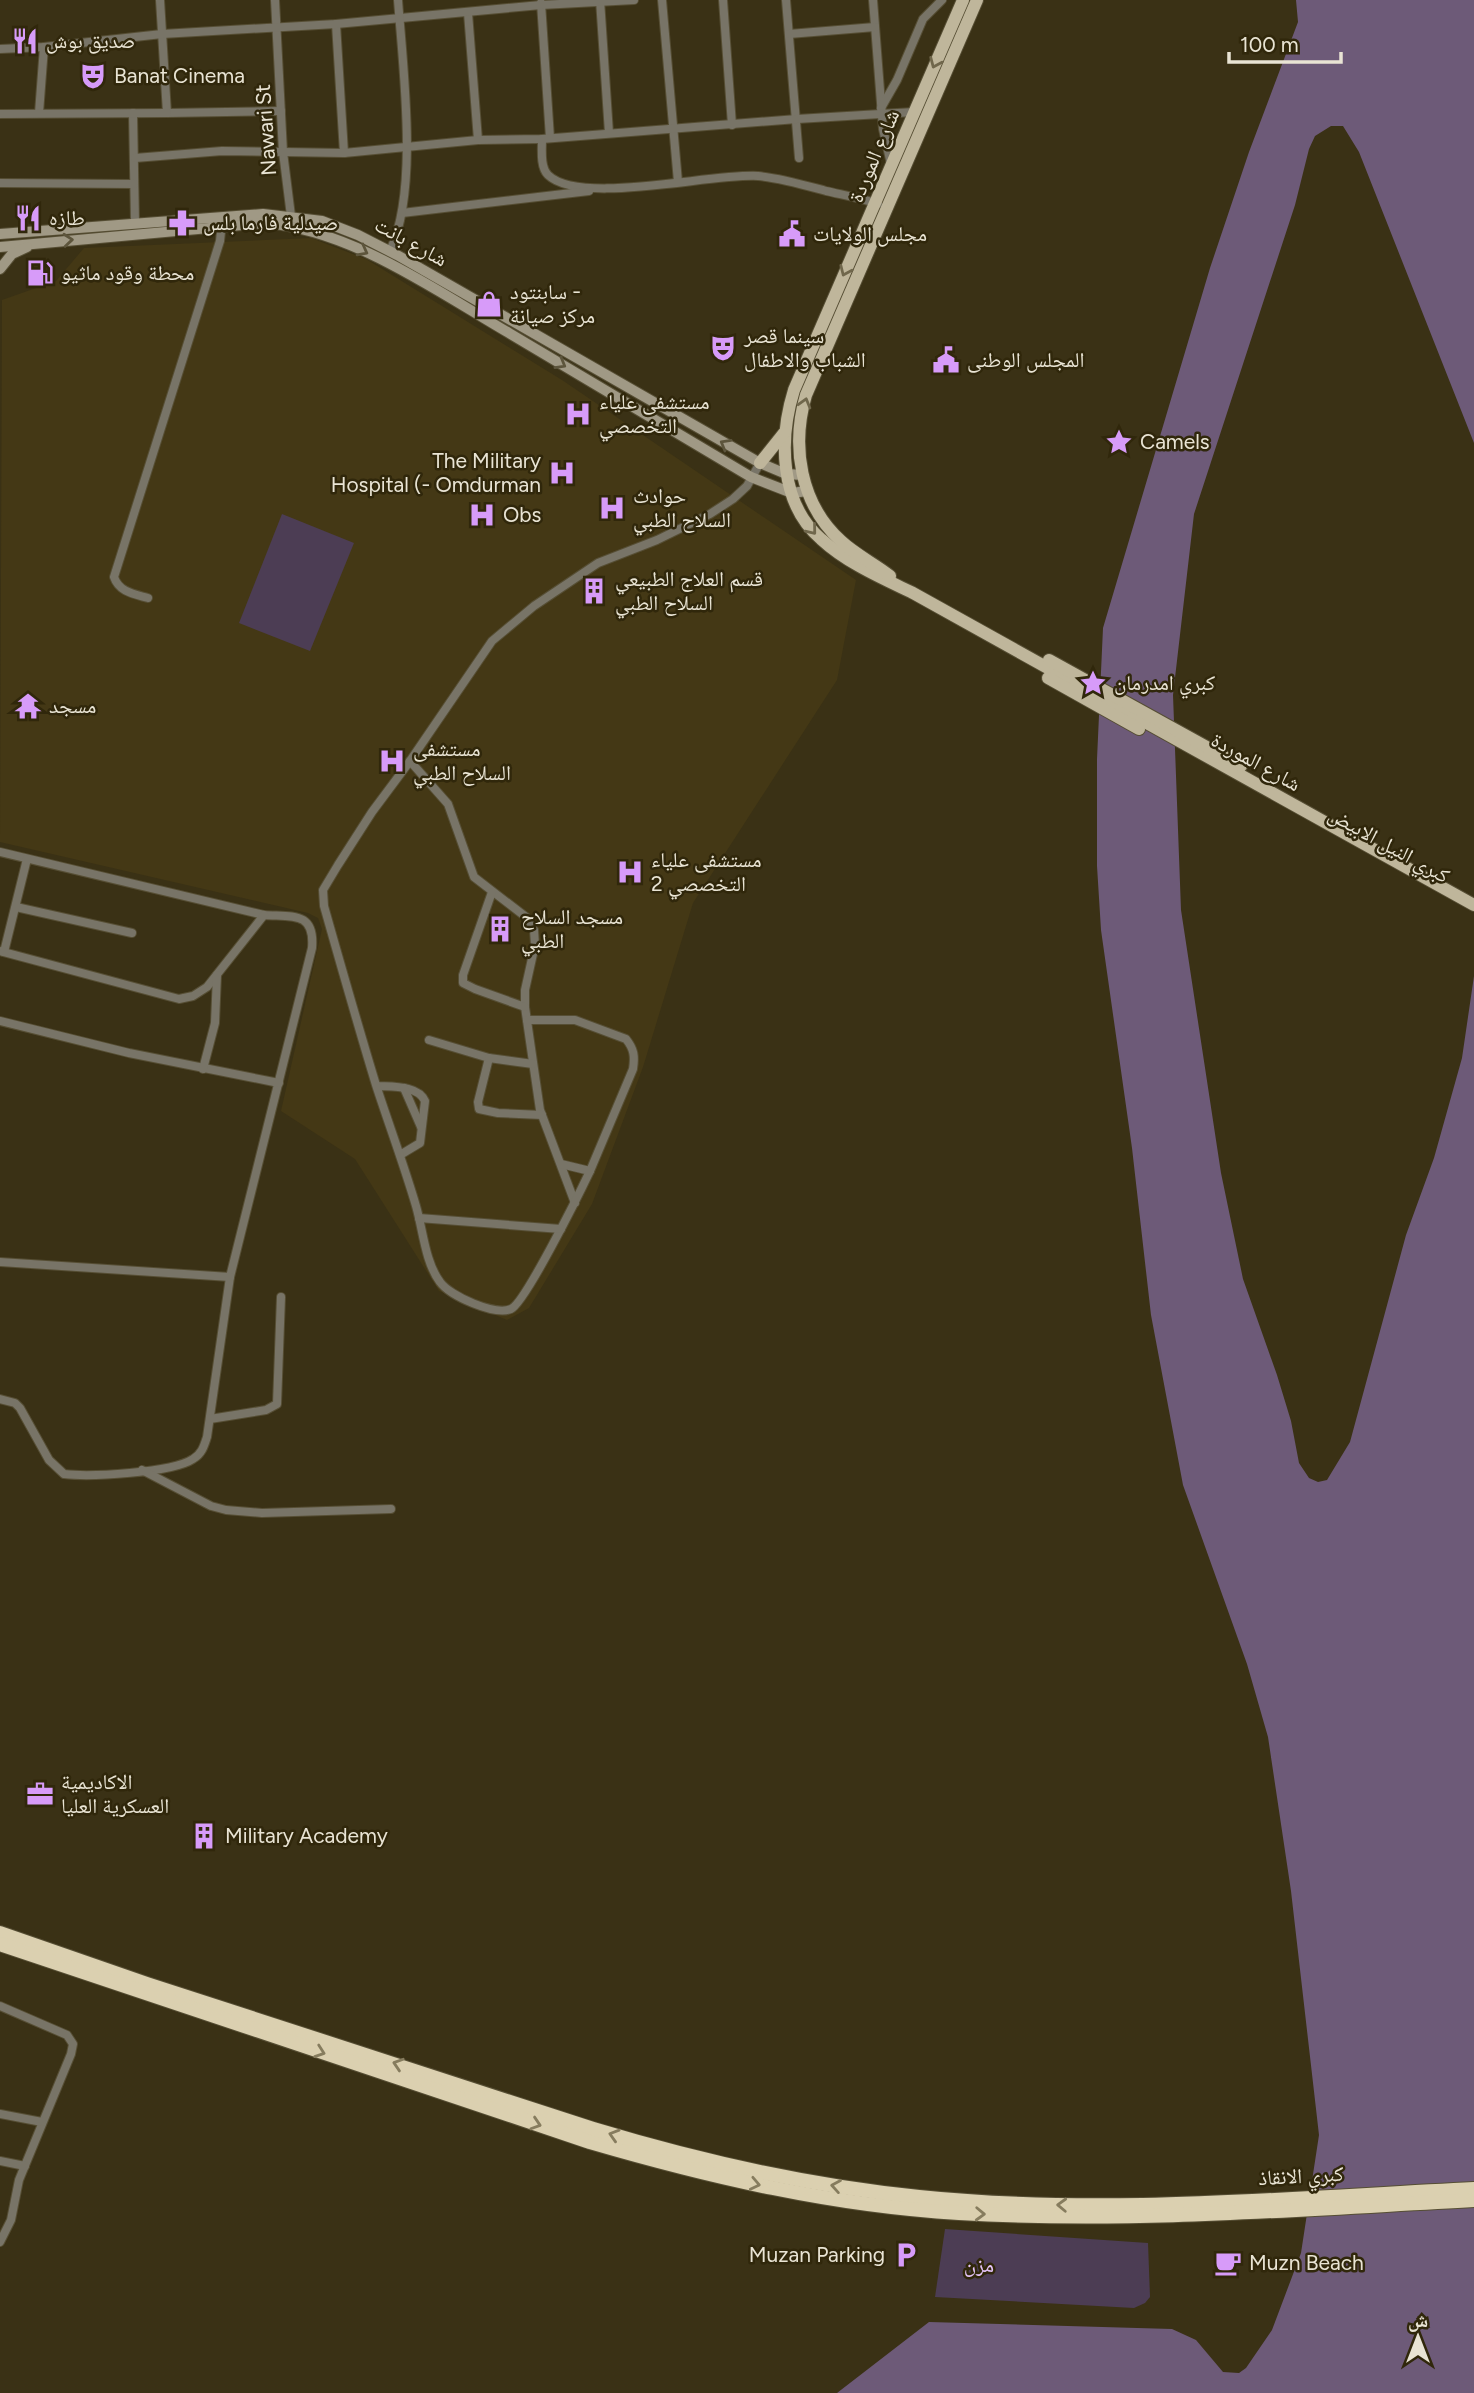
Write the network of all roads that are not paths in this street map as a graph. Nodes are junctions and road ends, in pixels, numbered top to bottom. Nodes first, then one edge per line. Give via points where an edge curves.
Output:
1 (160, 0) edge
2 (275, 0) edge
3 (398, 0) edge
4 (634, 0) edge
5 (662, 0) edge
6 (723, 0) edge
7 (786, 0) edge
8 (873, 0) edge
9 (942, 0) edge
10 (962, 0) edge
11 (977, 0) edge
12 (601, 2) edge
13 (541, 3) edge
14 (468, 13) junction
15 (399, 18) junction
16 (336, 24) junction
17 (277, 27) junction
18 (875, 27) junction
19 (162, 34) junction
20 (789, 34) junction
21 (44, 47) junction
22 (0, 49) edge
23 (281, 111) junction
24 (882, 112) junction
25 (914, 112) junction
26 (39, 113) junction
27 (133, 113) junction
28 (167, 113) junction
29 (0, 114) edge
30 (797, 118) junction
31 (732, 125) junction
32 (672, 128) junction
33 (608, 133) junction
34 (546, 139) junction
35 (478, 140) junction
36 (407, 148) junction
37 (283, 152) junction
38 (344, 153) junction
39 (135, 158) junction
40 (799, 158) dead end
41 (898, 166) junction
42 (678, 182) junction
43 (0, 183) edge
44 (134, 184) junction
45 (603, 189) junction
46 (881, 205) junction
47 (402, 213) junction
48 (291, 216) junction
49 (222, 222) junction
50 (135, 223) junction
51 (0, 234) edge
52 (35, 243) junction
53 (0, 247) edge
54 (390, 251) junction
55 (0, 269) edge
56 (785, 432) junction
57 (760, 463) junction
58 (786, 474) junction
59 (803, 475) junction
60 (751, 477) junction
61 (807, 491) junction
62 (792, 493) junction
63 (913, 593) junction
64 (148, 598) dead end
65 (1069, 681) junction
66 (410, 761) junction
67 (0, 852) edge
68 (27, 859) junction
69 (492, 892) junction
70 (1474, 895) edge
71 (1474, 905) edge
72 (16, 907) junction
73 (1474, 913) edge
74 (264, 915) junction
75 (132, 933) dead end
76 (2, 952) edge
77 (217, 973) junction
78 (525, 1007) junction
79 (527, 1020) junction
80 (0, 1021) edge
81 (429, 1040) dead end
82 (489, 1058) junction
83 (533, 1064) junction
84 (203, 1069) junction
85 (279, 1083) junction
86 (377, 1086) junction
87 (404, 1088) junction
88 (542, 1115) junction
89 (421, 1129) junction
90 (400, 1155) junction
91 (561, 1164) junction
92 (590, 1171) junction
93 (575, 1203) junction
94 (419, 1218) junction
95 (561, 1229) junction
96 (0, 1262) edge
97 (230, 1277) junction
98 (281, 1297) dead end
99 (0, 1399) edge
100 (210, 1419) junction
101 (142, 1470) junction
102 (391, 1510) dead end
103 (0, 1933) edge
104 (0, 1944) edge
105 (0, 2006) edge
106 (0, 2114) edge
107 (42, 2122) junction
108 (0, 2161) edge
109 (25, 2166) junction
110 (1474, 2189) edge
111 (1474, 2200) edge
112 (1131, 2211) junction
113 (0, 2242) edge

1 - 19 street
2 - 17 street, Nawari St
3 - 15 street
4 - 12 street
5 - 32 street
6 - 31 street
7 - 20 street
8 - 18 street
9 - 24 street via 923,19
10 -> 25 main road, شارع الموردة
11 - 41 main road, شارع الموردة
12 - 13 street
12 - 33 street
13 - 14 street
13 - 34 street
14 - 15 street
14 - 35 street
15 - 16 street
15 - 36 street
16 - 17 street
16 - 38 street
17 - 19 street
17 - 23 street, Nawari St
18 - 20 street
18 - 24 street
19 - 21 street
19 - 28 street
20 - 30 street
21 - 22 street
21 - 26 street
23 - 28 street
23 - 37 street, Nawari St
24 - 25 street
24 - 30 street
24 - 41 street
25 - 41 main road, شارع الموردة
26 - 27 street
26 - 29 street
27 - 28 street
27 - 39 street
30 - 31 street
30 - 40 street
31 - 32 street
32 - 33 street
32 - 42 street
33 - 34 street
34 - 35 street
34 - 45 street via 543,163 549,177
35 - 36 street
36 - 38 street
36 - 47 street
37 - 38 street
37 - 39 street via 212,151
37 - 48 street, Nawari St
39 - 44 street
41 - 46 main road, شارع الموردة
42 - 45 street
42 - 46 street via 758,176
43 - 44 street
44 - 50 street
45 - 47 street
46 -> 56 main road, شارع الموردة via 794,390
59 -> 46 main road, شارع الموردة via 799,433 806,395
47 - 54 street
48 - 49 main road, شارع بانت via 263,214
48 - 54 main road, شارع بانت via 322,221
49 - 50 main road, شارع بانت
52 -> 49 main road, شارع بانت
49 -> 60 main road, شارع بانت via 289,225 346,242
49 - 64 street via 220,241 114,577 124,590
50 - 51 main road, شارع بانت
52 - 53 main road, شارع بانت
52 - 55 main road via 12,254
57 -> 54 main road, شارع بانت
56 - 57 main road
56 - 58 main road, شارع الموردة
57 - 58 main road, شارع بانت
57 - 60 street
58 - 59 main road, شارع بانت
58 - 62 main road, شارع الموردة
59 - 61 main road, شارع الموردة
60 - 62 main road, شارع بانت
60 - 66 street via 743,492 710,514 598,563 492,641
61 - 62 main road, شارع بانت
61 - 63 main road, شارع الموردة via 844,544
62 -> 63 main road, شارع الموردة via 820,539 873,574
63 - 65 main road, شارع الموردة via 1020,653 1035,670
65 - 70 main road, كبري النيل الابيض
65 - 71 main road, شارع الموردة
65 - 73 main road, كبري النيل الابيض
66 - 69 street via 448,804 474,877
66 - 86 street via 344,855 322,899
67 - 68 street
68 - 72 street
68 - 74 street
69 - 78 street via 526,917 534,930
69 - 78 street via 463,982
72 - 75 street
72 - 76 street
74 - 77 street
74 - 85 street via 304,919 313,937
76 - 77 street via 179,999 207,987
77 - 84 street via 215,1023
78 - 79 street
79 - 83 street
79 - 92 street via 575,1020 626,1039 635,1052 633,1069
80 - 84 street
81 - 82 street
82 - 83 street
82 - 88 street via 480,1109
83 - 88 street
84 - 85 street
85 - 97 street
86 - 87 street
86 - 90 street
87 - 89 street
87 - 89 street via 424,1097
88 - 91 street
89 - 90 street via 418,1146
90 - 94 street
91 - 92 street
91 - 93 street
92 - 93 street
93 - 95 street
94 - 95 street
94 - 95 street via 441,1284 499,1312 516,1306
96 - 97 street
97 - 100 street
98 - 100 street via 277,1404
99 - 101 street via 20,1408 48,1460 64,1474
100 - 101 street via 202,1451 195,1458 176,1466
101 - 102 street via 226,1510
112 -> 103 highway via 905,2195 790,2178 669,2151
104 -> 112 highway via 653,2160 789,2191 922,2210 1069,2218
105 - 107 street via 67,2035 73,2044
106 - 107 street
107 - 109 street
108 - 109 street
109 - 113 street via 11,2220
110 - 112 highway, كبري الانقاذ
111 - 112 highway, كبري الانقاذ

